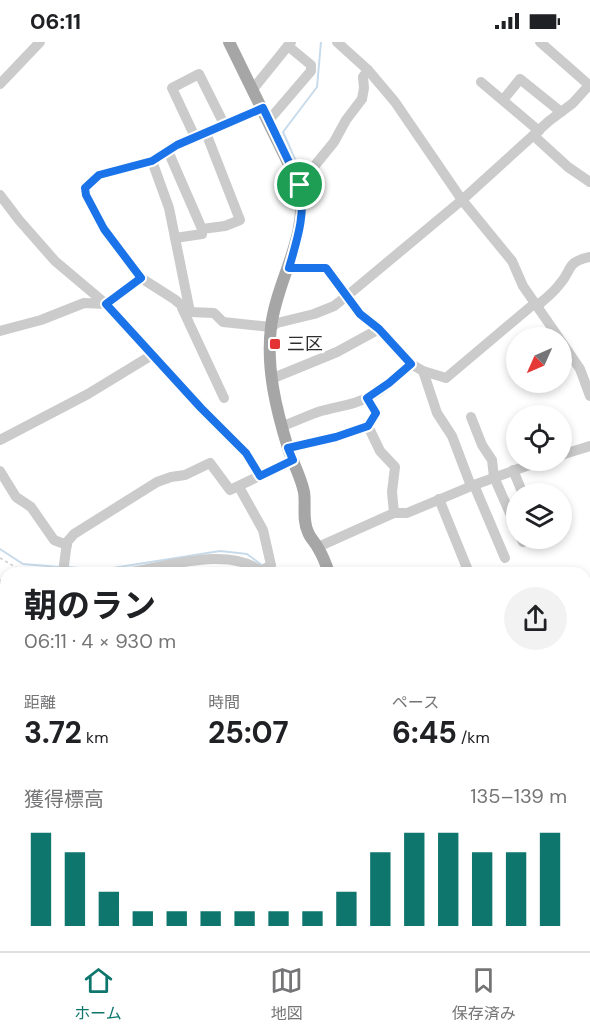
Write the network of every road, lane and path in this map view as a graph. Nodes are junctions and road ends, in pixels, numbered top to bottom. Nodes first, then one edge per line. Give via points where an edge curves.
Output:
1 (40, 42) edge
2 (229, 42) edge
3 (337, 42) edge
4 (540, 42) edge
5 (289, 44) edge
6 (368, 70) junction
7 (481, 82) dead end
8 (0, 84) edge
9 (589, 84) edge
10 (253, 89) junction
11 (502, 100) junction
12 (561, 112) junction
13 (266, 114) junction
14 (224, 124) junction
15 (536, 133) junction
16 (200, 135) junction
17 (168, 151) junction
18 (152, 161) junction
19 (590, 182) edge
20 (300, 185) junction
21 (0, 195) edge
22 (462, 200) junction
23 (202, 229) junction
24 (175, 238) junction
25 (590, 257) edge
26 (289, 268) junction
27 (141, 278) junction
28 (348, 295) junction
29 (106, 304) junction
30 (180, 304) junction
31 (536, 304) junction
32 (190, 312) junction
33 (271, 327) junction
34 (552, 327) edge
35 (379, 329) junction
36 (0, 331) edge
37 (152, 355) junction
38 (572, 357) edge
39 (411, 364) junction
40 (423, 370) junction
41 (271, 379) junction
42 (590, 396) edge
43 (224, 398) dead end
44 (367, 398) junction
45 (471, 417) dead end
46 (282, 426) junction
47 (368, 426) junction
48 (0, 440) edge
49 (590, 446) edge
50 (572, 452) edge
51 (291, 454) junction
52 (0, 471) edge
53 (510, 471) edge
54 (260, 476) junction
55 (494, 477) junction
56 (473, 485) junction
57 (239, 487) junction
58 (439, 499) junction
59 (506, 504) edge
60 (394, 513) junction
61 (66, 545) junction
62 (318, 547) junction
63 (0, 558) edge
64 (506, 558) dead end
65 (15, 567) edge
66 (64, 567) edge
67 (162, 567) edge
68 (254, 567) edge
69 (268, 567) edge
70 (326, 567) edge
71 (467, 567) edge

1 - 8 street
2 - 10 main road
3 - 6 street
4 - 9 street
5 - 10 street
5 - 13 street via 311,65 311,71
6 - 20 street via 363,77 362,99
6 - 22 street via 395,102
7 - 11 street
9 - 12 street
10 - 13 main road
11 - 12 street via 520,79
11 - 15 street
12 - 15 street
13 - 14 street
13 - 20 main road
14 - 16 street
14 - 16 street via 200,74 172,88
15 - 19 street via 568,167
15 - 22 street
16 - 17 street
16 - 23 street via 240,220
17 - 18 street
17 - 23 street
18 - 24 street
18 - 27 street via 99,175 85,188 104,229
20 - 26 main road via 303,208
21 - 29 street via 55,261
22 - 28 street
22 - 31 street via 512,261
23 - 24 street via 202,234
24 - 32 street
25 - 31 street via 576,260 561,284
26 - 28 street via 326,268
26 - 33 main road
27 - 29 street
27 - 30 street
28 - 33 street via 334,306
28 - 35 street via 360,314
29 - 36 street via 84,303
29 - 37 street
30 - 32 street
30 - 43 street
31 - 34 street
31 - 40 street via 450,376
32 - 33 street via 214,313 223,322
33 - 41 main road
35 - 39 street
35 - 41 street via 337,352
37 - 48 street
37 - 54 street via 246,453
38 - 42 street
39 - 40 street
39 - 44 street
40 - 56 street via 437,413 452,436
41 - 46 main road
44 - 46 street
44 - 47 street via 376,413
45 - 55 street via 492,460
46 - 51 main road
47 - 51 street
47 - 60 street via 380,451 395,467
49 - 50 street
51 - 54 street
51 - 62 main road via 304,491 308,533
52 - 61 street via 16,497 31,507 54,540
53 - 55 street
54 - 57 street
55 - 56 street
55 - 59 street
56 - 58 street
56 - 64 street
57 - 61 street via 230,490 210,463 157,482 74,534
57 - 69 street via 263,530
58 - 60 street via 406,513
58 - 71 street
60 - 62 street
61 - 66 street
62 - 70 main road
63 - 65 path
67 - 68 street via 212,559 245,562

